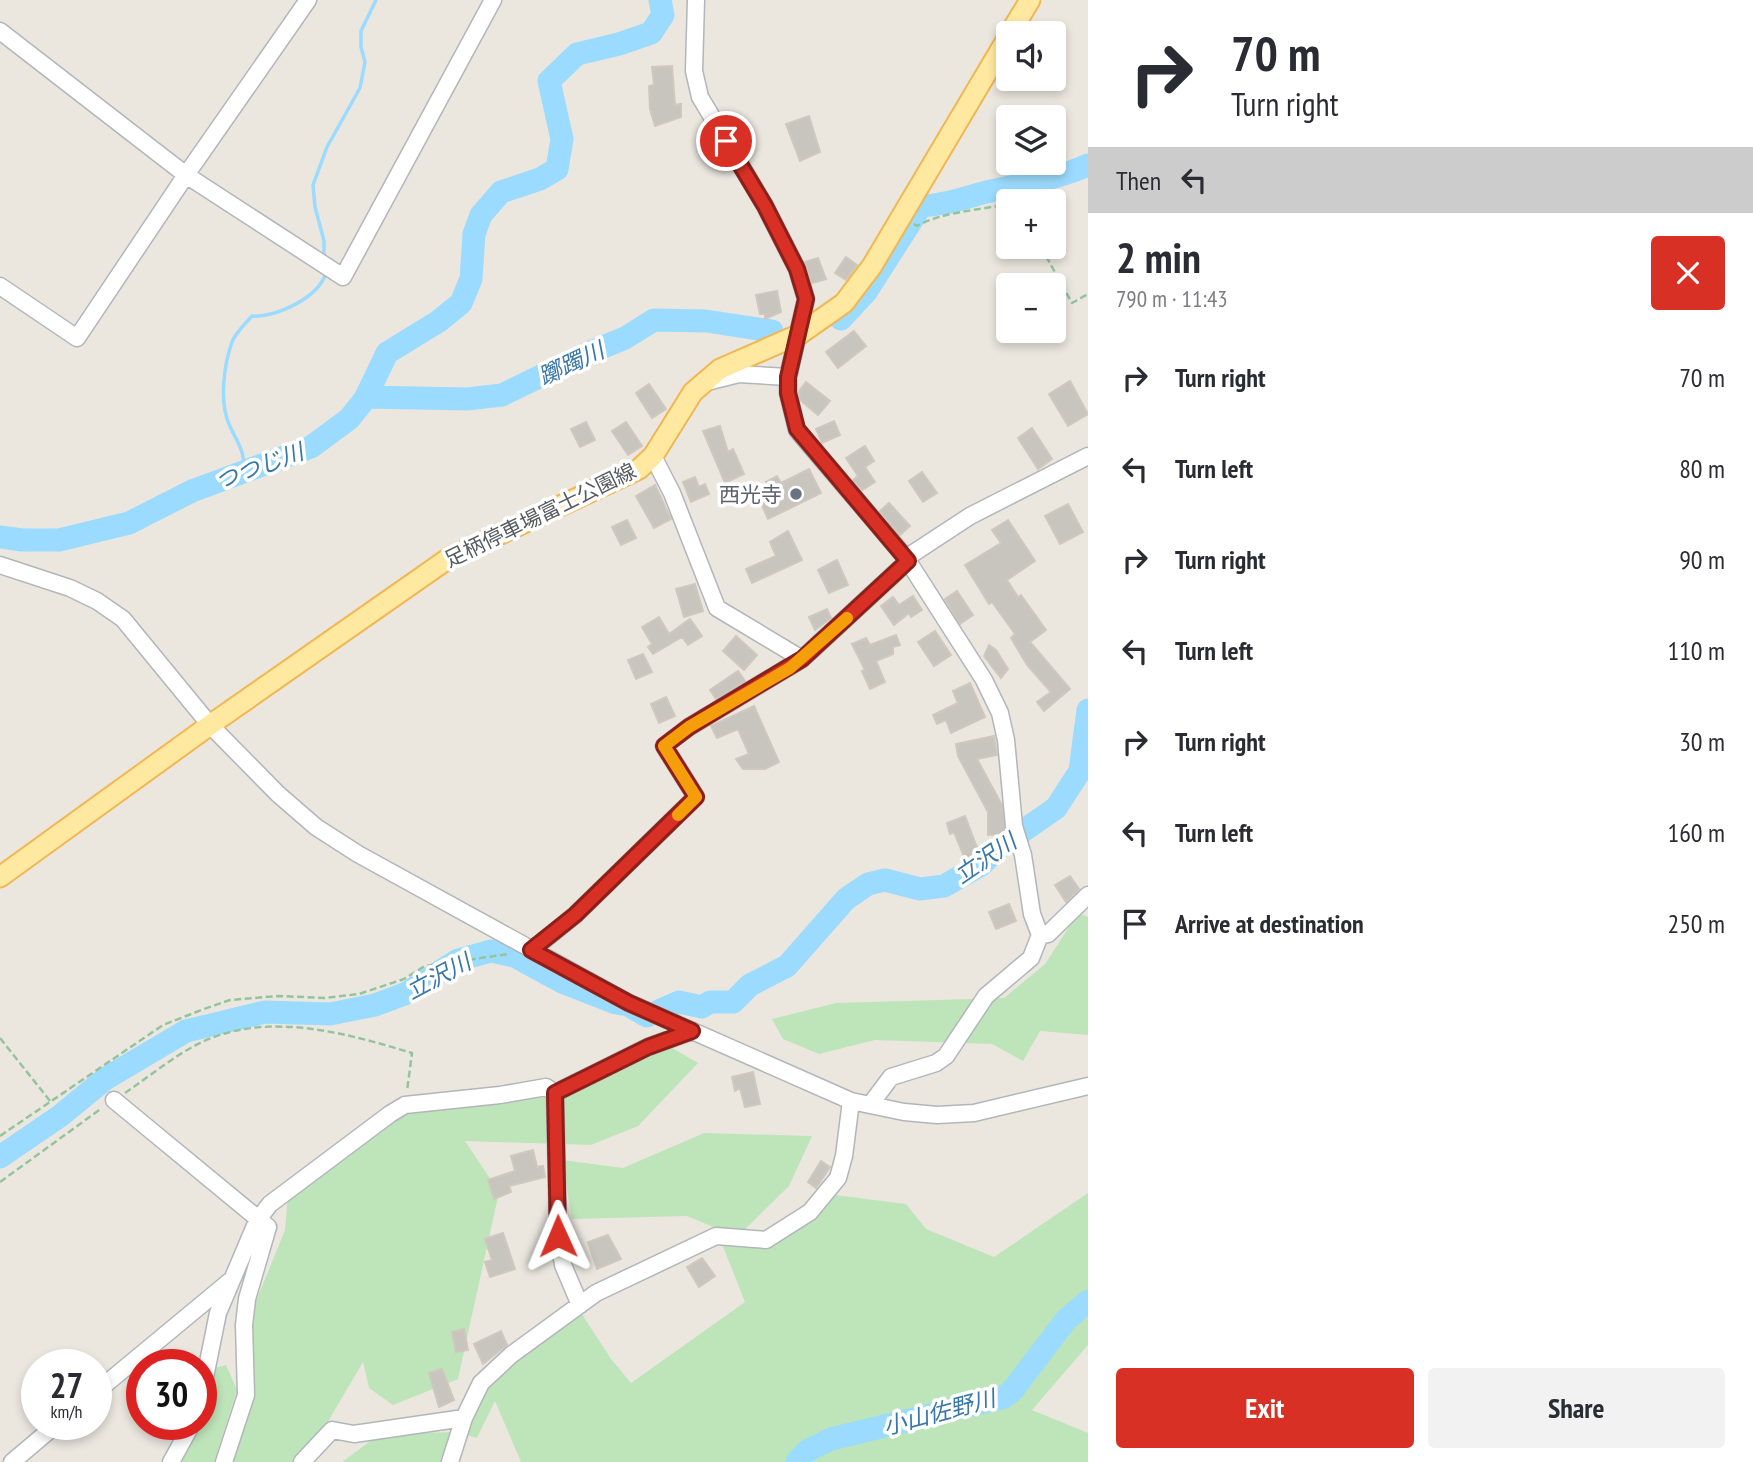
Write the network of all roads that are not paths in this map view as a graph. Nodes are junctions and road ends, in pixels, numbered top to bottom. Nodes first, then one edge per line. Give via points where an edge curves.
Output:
1 (308, 0) edge
2 (493, 0) edge
3 (696, 0) edge
4 (1030, 0) edge
5 (1017, 21) edge
6 (0, 31) edge
7 (996, 57) edge
8 (186, 175) junction
9 (0, 286) edge
10 (800, 334) junction
11 (788, 377) junction
12 (707, 382) junction
13 (653, 456) junction
14 (1088, 456) edge
15 (907, 560) junction
16 (0, 565) edge
17 (802, 659) junction
18 (210, 724) junction
19 (0, 877) edge
20 (1088, 895) edge
21 (1040, 935) junction
22 (531, 950) junction
23 (692, 1031) junction
24 (1088, 1086) edge
25 (555, 1093) junction
26 (114, 1100) road end
27 (851, 1101) junction
28 (870, 1105) junction
29 (257, 1221) junction
30 (235, 1277) junction
31 (580, 1305) junction
32 (211, 1349) edge
33 (112, 1379) edge
34 (464, 1418) junction
35 (38, 1440) edge
36 (183, 1440) edge
37 (12, 1462) edge
38 (171, 1462) edge
39 (224, 1462) edge
40 (302, 1462) edge
41 (450, 1462) edge

1 - 8 street
2 - 8 street via 343,277
3 - 10 street via 694,71 701,97 797,269 806,299
4 - 5 main road, 足柄停車場富士公園線
6 - 8 street
7 - 10 main road, 足柄停車場富士公園線 via 872,267 844,303
8 - 9 street via 77,338
10 - 11 street
10 - 12 main road, 足柄停車場富士公園線 via 720,369
11 - 12 street via 739,374
11 - 15 street via 797,429
12 - 13 main road, 足柄停車場富士公園線 via 693,392
13 - 17 street via 717,608
13 - 18 main road, 足柄停車場富士公園線 via 639,470 449,558
14 - 15 street via 970,516
15 - 17 street
15 - 21 street via 1000,713 1014,826
16 - 18 street via 70,587 123,619
17 - 22 street via 664,746 696,797 575,915
18 - 19 main road, 足柄停車場富士公園線
18 - 22 street via 316,827
20 - 21 street via 1048,934
21 - 28 street via 1031,958 986,996 946,1056 891,1077
22 - 23 street
23 - 25 street via 648,1047
23 - 27 street
24 - 28 street via 974,1113 937,1115
25 - 29 street via 545,1087 405,1105 271,1204
25 - 31 street via 558,1236 563,1265
26 - 29 street
27 - 28 street
27 - 31 street via 838,1178 810,1212 766,1240 716,1236
29 - 30 street
29 - 39 street via 268,1227 247,1299 246,1395
30 - 32 street via 218,1312
30 - 33 street
31 - 34 street via 481,1383
34 - 40 street via 354,1434 332,1430
34 - 41 street
35 - 37 street
36 - 38 street

